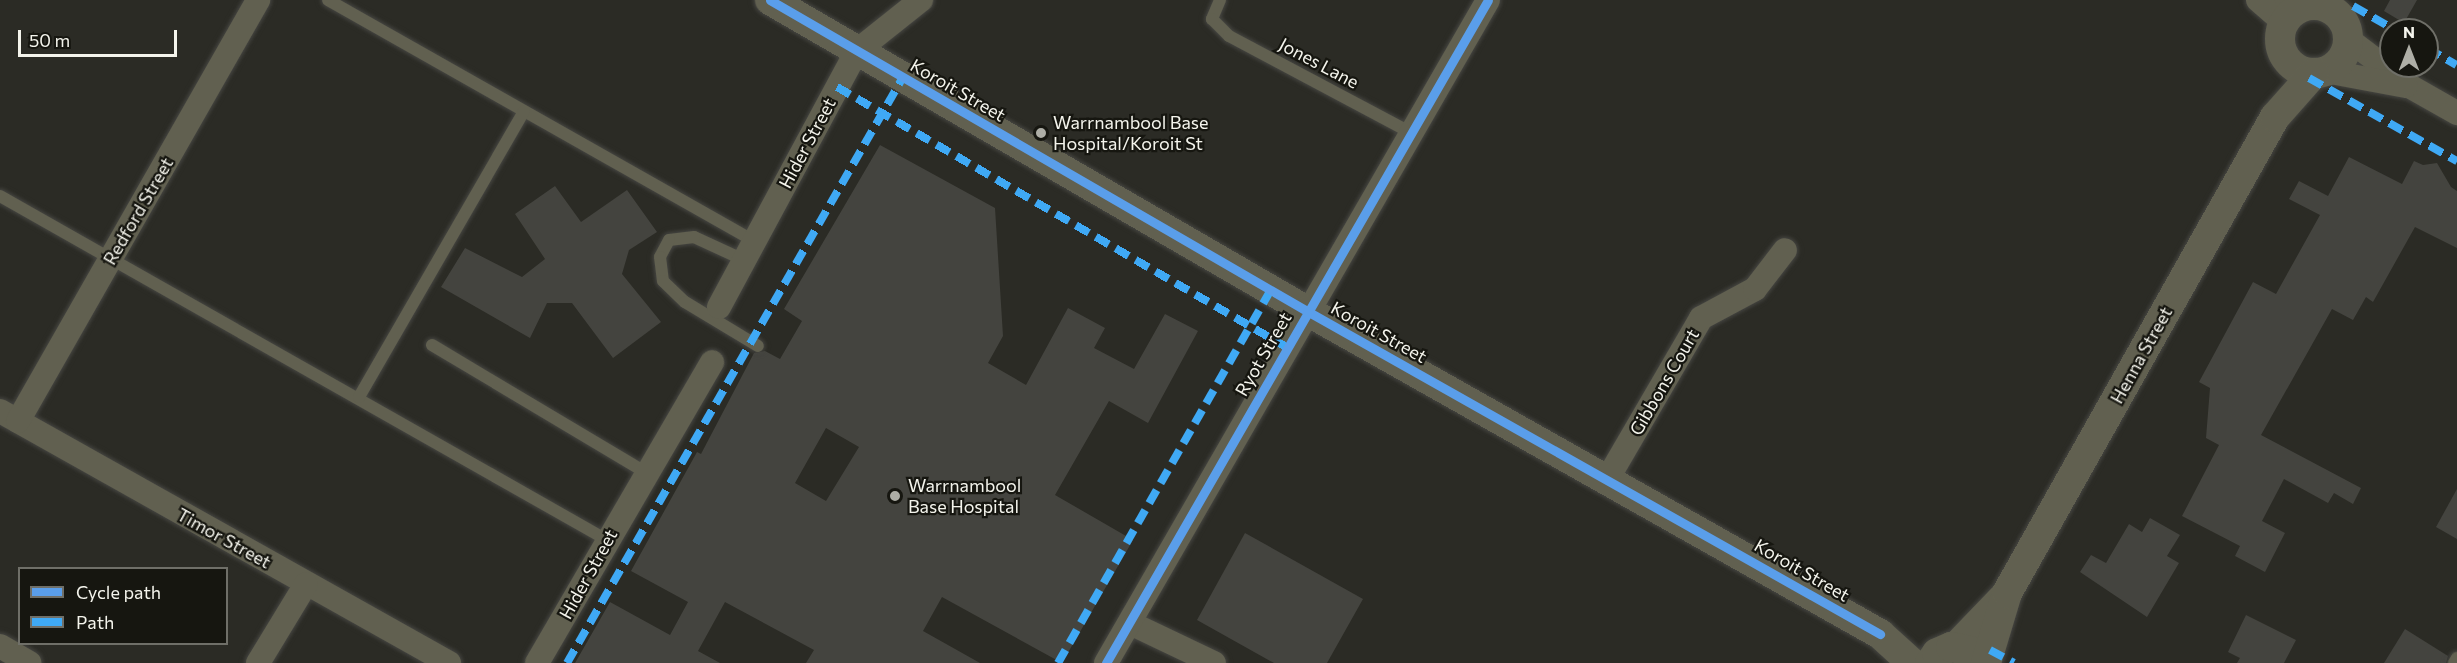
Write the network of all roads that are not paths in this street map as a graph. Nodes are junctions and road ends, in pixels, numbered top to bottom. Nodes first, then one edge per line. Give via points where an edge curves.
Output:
1 (258, 0) edge
2 (328, 0) edge
3 (770, 0) edge
4 (921, 0) edge
5 (1220, 0) edge
6 (1488, 0) edge
7 (2258, 0) edge
8 (2301, 7) edge
9 (2350, 21) edge
10 (857, 51) junction
11 (2283, 54) junction
12 (2319, 72) junction
13 (2411, 87) junction
14 (524, 111) junction
15 (2457, 113) edge
16 (2275, 117) junction
17 (1413, 134) junction
18 (0, 196) edge
19 (1785, 250) dead end
20 (749, 251) junction
21 (111, 259) junction
22 (719, 307) dead end
23 (1307, 311) junction
24 (432, 345) dead end
25 (758, 346) dead end
26 (712, 362) dead end
27 (358, 397) junction
28 (9, 416) edge
29 (645, 472) junction
30 (1608, 478) junction
31 (607, 540) junction
32 (306, 584) junction
33 (2007, 593) junction
34 (1130, 622) junction
35 (1880, 634) junction
36 (0, 646) edge
37 (1944, 653) edge
38 (2457, 658) edge
39 (30, 663) edge
40 (258, 663) edge
41 (449, 663) edge
42 (537, 663) edge
43 (1106, 663) edge
44 (1214, 663) edge
45 (1912, 663) edge
46 (1985, 663) edge
47 (2454, 663) edge

1 - 21 street, Redford Street
2 - 14 lane
3 - 10 street, Koroit Street
4 - 10 street, Hider Street
5 - 17 lane, Jones Lane via 1212,19 1230,36
6 - 17 street, Ryot Street
7 - 8 street
8 - 9 street via 2332,10
8 - 11 street via 2280,44
9 - 12 street via 2342,59
9 - 13 street
10 - 20 street, Hider Street
10 - 23 street, Koroit Street
11 - 12 street via 2295,68
11 - 16 street, Henna Street
12 - 13 street
12 - 16 street, Henna Street
13 - 15 street
14 - 20 lane
14 - 27 lane
16 - 33 street, Henna Street
17 - 23 street, Ryot Street
18 - 21 lane
19 - 30 street, Gibbons Court via 1755,289 1701,318
20 - 22 street, Hider Street
20 - 25 lane via 694,237 669,240 660,256 663,281 685,302
21 - 27 lane
21 - 28 street, Redford Street
23 - 30 street, Koroit Street
23 - 34 street, Ryot Street
24 - 29 lane
26 - 29 street, Hider Street
27 - 31 lane
28 - 32 street, Timor Street
29 - 31 street, Hider Street
30 - 35 street, Koroit Street
31 - 42 street, Hider Street
32 - 40 street
32 - 41 street, Timor Street
33 - 37 street, Henna Street
33 - 46 street, Henna Street
34 - 43 street, Ryot Street
34 - 44 street
35 - 37 street, Koroit Street
35 - 45 street, Koroit Street
36 - 39 street
37 - 46 street, Koroit Street via 1974,651
38 - 47 lane

